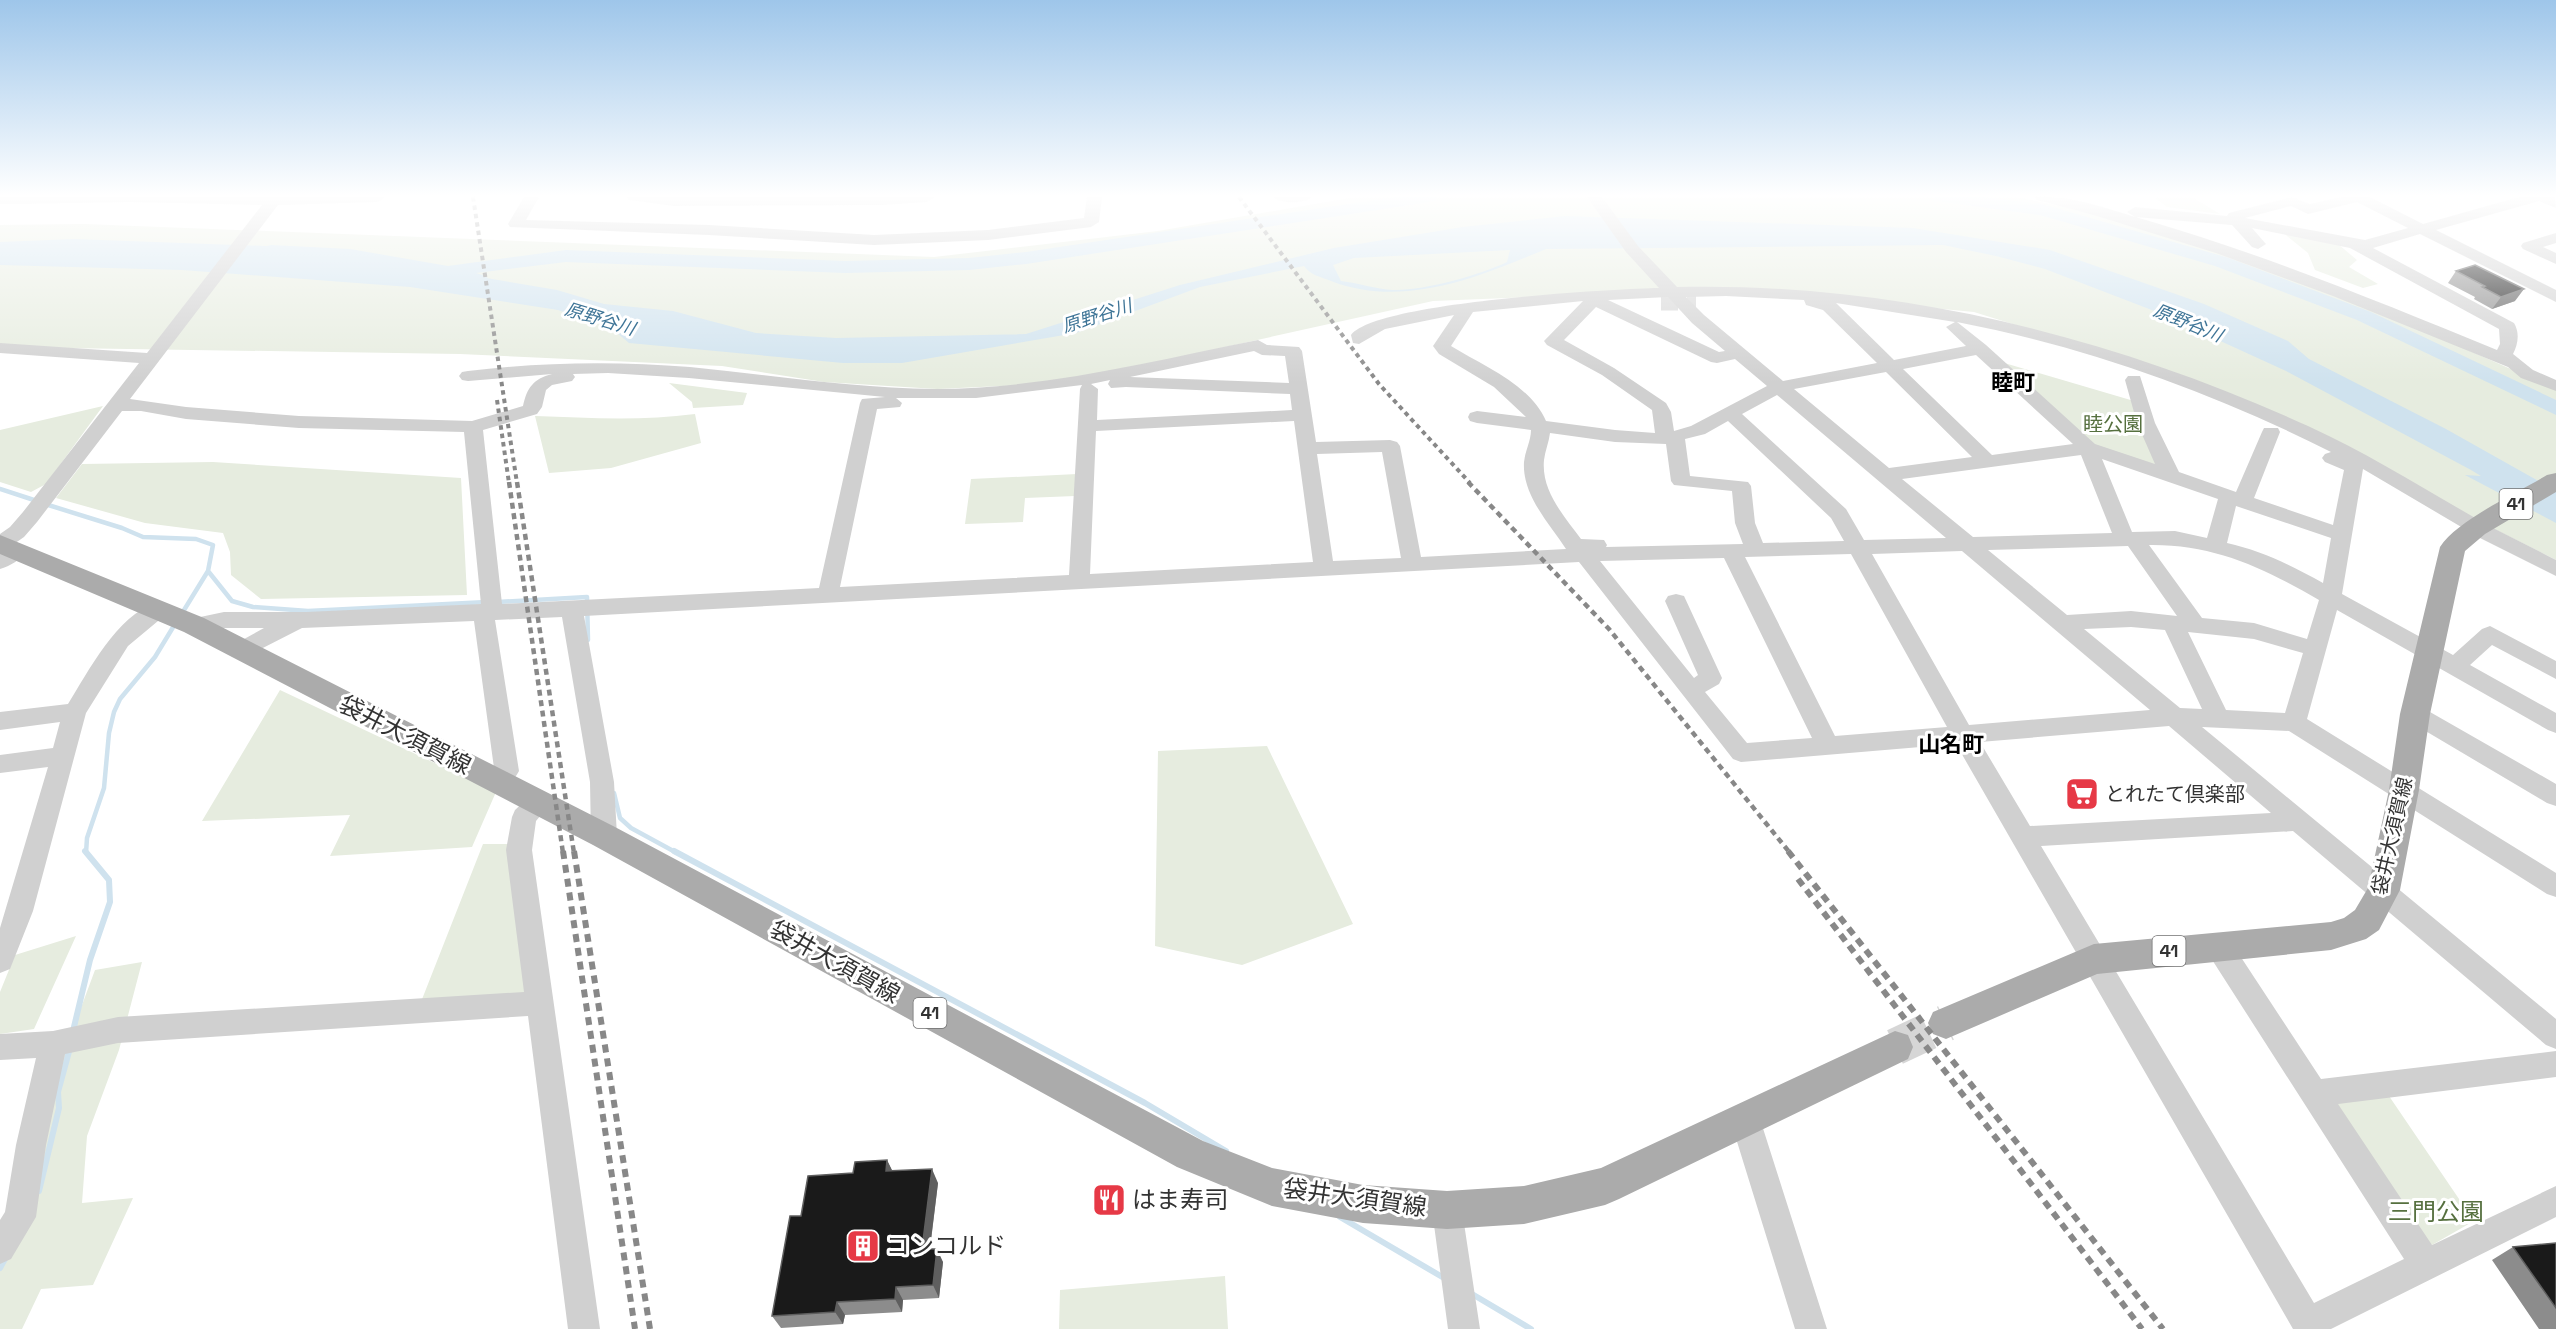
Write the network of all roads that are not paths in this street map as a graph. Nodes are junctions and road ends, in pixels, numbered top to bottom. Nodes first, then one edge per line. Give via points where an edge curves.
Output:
1 (228, 259) edge
2 (1639, 259) edge
3 (2248, 259) edge
4 (2382, 259) edge
5 (2481, 259) edge
6 (1776, 293) junction
7 (1665, 297) junction
8 (2556, 297) edge
9 (1534, 299) junction
10 (1596, 303) junction
11 (1829, 306) junction
12 (1467, 308) junction
13 (1955, 327) junction
14 (1359, 339) dead end
15 (2012, 340) junction
16 (0, 348) edge
17 (1980, 349) junction
18 (1738, 353) junction
19 (154, 356) junction
20 (2118, 358) junction
21 (2513, 363) junction
22 (1890, 366) junction
23 (621, 370) junction
24 (468, 376) dead end
25 (2134, 380) junction
26 (1788, 385) junction
27 (2556, 386) edge
28 (1089, 389) junction
29 (1298, 389) junction
30 (116, 405) junction
31 (1730, 413) junction
32 (1302, 416) junction
33 (1477, 417) dead end
34 (1087, 426) junction
35 (1540, 426) junction
36 (2275, 426) junction
37 (473, 427) junction
38 (1670, 438) junction
39 (1306, 448) junction
40 (2088, 448) junction
41 (1987, 461) junction
42 (1883, 475) junction
43 (2170, 476) junction
44 (2556, 481) edge
45 (2236, 498) junction
46 (2476, 528) junction
47 (2342, 535) junction
48 (2129, 538) junction
49 (1964, 543) junction
50 (2216, 545) junction
51 (1855, 547) junction
52 (1755, 549) junction
53 (4, 550) edge
54 (1707, 550) junction
55 (1731, 550) junction
56 (1589, 562) dead end
57 (1412, 563) junction
58 (1324, 568) junction
59 (2556, 568) edge
60 (1079, 581) junction
61 (828, 595) junction
62 (2331, 595) junction
63 (1676, 601) dead end
64 (572, 609) junction
65 (156, 611) junction
66 (487, 611) junction
67 (306, 620) junction
68 (2172, 622) junction
69 (2060, 623) junction
70 (194, 625) junction
71 (2195, 625) junction
72 (2315, 649) junction
73 (243, 650) junction
74 (2441, 660) junction
75 (2556, 671) edge
76 (1691, 690) junction
77 (75, 712) junction
78 (2415, 714) junction
79 (2176, 717) junction
80 (2218, 719) junction
81 (0, 721) edge
82 (2294, 722) junction
83 (2556, 724) edge
84 (1962, 733) junction
85 (1827, 744) junction
86 (61, 756) junction
87 (0, 764) edge
88 (495, 781) junction
89 (2404, 790) junction
90 (2556, 796) edge
91 (538, 804) junction
92 (2299, 821) junction
93 (604, 836) junction
94 (2023, 837) junction
95 (2556, 886) edge
96 (2384, 890) junction
97 (10, 912) edge
98 (2219, 947) junction
99 (2094, 959) junction
100 (0, 961) edge
101 (540, 1003) junction
102 (1946, 1023) tunnel mouth
103 (2556, 1036) edge
104 (53, 1044) junction
105 (0, 1047) edge
106 (1895, 1047) tunnel mouth
107 (2556, 1064) edge
108 (2314, 1092) junction
109 (1745, 1119) junction
110 (2556, 1201) edge
111 (1447, 1210) junction
112 (0, 1248) edge
113 (2426, 1264) junction
114 (2310, 1326) edge
115 (584, 1329) edge
116 (1464, 1329) edge
117 (1811, 1329) edge

1 - 19 street
2 - 7 street
3 - 21 street
4 - 21 street via 2508,327 2509,344 2504,355
5 - 8 street
6 - 7 street
6 - 11 street
6 - 20 street via 1917,310 2031,333
7 - 9 street
7 - 10 street
7 - 18 street
9 - 10 street
9 - 12 street
10 - 18 street via 1717,358
10 - 38 street via 1553,341 1618,376 1659,407
11 - 13 street
11 - 22 street
11 - 26 street via 1698,302
12 - 14 street via 1367,330
12 - 35 street via 1442,346 1520,397
13 - 15 street
13 - 17 street
15 - 20 street
15 - 25 street
16 - 19 street
17 - 22 street
17 - 40 street
18 - 26 street
19 - 30 street
20 - 36 street
21 - 27 street via 2527,374
22 - 26 street
22 - 41 street
23 - 24 street via 511,370
23 - 29 street via 855,391 936,394 1003,391 1069,382 1258,345 1262,350 1293,351
23 - 37 street via 547,381 534,393 530,410
25 - 36 street
25 - 43 street via 2146,423
26 - 31 street
26 - 42 street
28 - 29 street via 1126,382
28 - 34 street
28 - 61 street via 953,405 870,403
29 - 32 street
30 - 37 street via 299,422
30 - 53 street
31 - 38 street via 1698,430
31 - 51 street via 1831,505
32 - 34 street
32 - 39 street
33 - 35 street
34 - 60 street
35 - 38 street via 1615,436
35 - 54 street via 1534,464 1543,502 1575,546 1696,541
36 - 45 street
36 - 46 street via 2363,461
36 - 47 street via 2354,467
37 - 66 street
38 - 52 street via 1681,481 1741,486 1744,523
39 - 57 street via 1390,446
39 - 58 street
40 - 41 street
40 - 43 street
40 - 48 street
41 - 42 street
42 - 49 street
43 - 45 street
44 - 46 main road, 袋井大須賀線 / 41
45 - 47 street
45 - 50 street
46 - 59 street
46 - 74 main road, 袋井大須賀線 / 41 via 2453,547 2446,571
47 - 62 street
48 - 49 street
48 - 50 street via 2175,538
48 - 71 street
49 - 51 street
49 - 69 street
50 - 62 street via 2278,567
51 - 52 street
51 - 84 street
52 - 55 street
53 - 65 main road, 袋井大須賀線 / 41
54 - 55 street
54 - 57 street
55 - 85 street
56 - 76 street
57 - 58 street
58 - 60 street
60 - 61 street
61 - 64 street
62 - 72 street
62 - 74 street
63 - 76 street via 1712,678
64 - 66 street
64 - 93 street via 602,782
65 - 70 main road, 袋井大須賀線 / 41
65 - 77 street via 120,640
66 - 67 street
66 - 88 street via 507,771
67 - 70 street via 224,620
67 - 73 street via 280,628
68 - 69 street via 2131,619
68 - 71 street
68 - 80 street
69 - 79 street
70 - 73 main road, 袋井大須賀線 / 41
71 - 72 street via 2254,631
72 - 82 street
73 - 88 main road, 袋井大須賀線 / 41
74 - 75 street via 2490,634
74 - 78 main road, 袋井大須賀線 / 41
74 - 83 street
76 - 85 street via 1741,753
77 - 81 street
77 - 86 street
78 - 89 main road, 袋井大須賀線 / 41
78 - 90 street
79 - 80 street
79 - 84 street
79 - 92 street
80 - 82 street
82 - 89 street
84 - 85 street
84 - 94 street
86 - 87 street
86 - 97 street
88 - 91 main road, 袋井大須賀線 / 41
89 - 95 street
89 - 96 main road, 袋井大須賀線 / 41
91 - 93 main road, 袋井大須賀線 / 41
91 - 101 street via 524,817 519,850
92 - 94 street
92 - 96 street
93 - 111 main road, 袋井大須賀線 / 41 via 1190,1154 1272,1187 1363,1204
94 - 99 street
96 - 98 main road, 袋井大須賀線 / 41 via 2367,920 2354,929 2331,936
96 - 103 street
97 - 100 street
98 - 99 main road, 袋井大須賀線 / 41
98 - 108 street
99 - 102 main road, 袋井大須賀線 / 41
99 - 114 street
101 - 104 street via 118,1030
101 - 115 street
104 - 105 street
104 - 112 street via 20,1217
106 - 109 main road, 袋井大須賀線 / 41
107 - 108 street
108 - 113 street
109 - 111 main road, 袋井大須賀線 / 41 via 1605,1186 1524,1205
109 - 117 street
110 - 113 street
111 - 116 street
113 - 114 street

